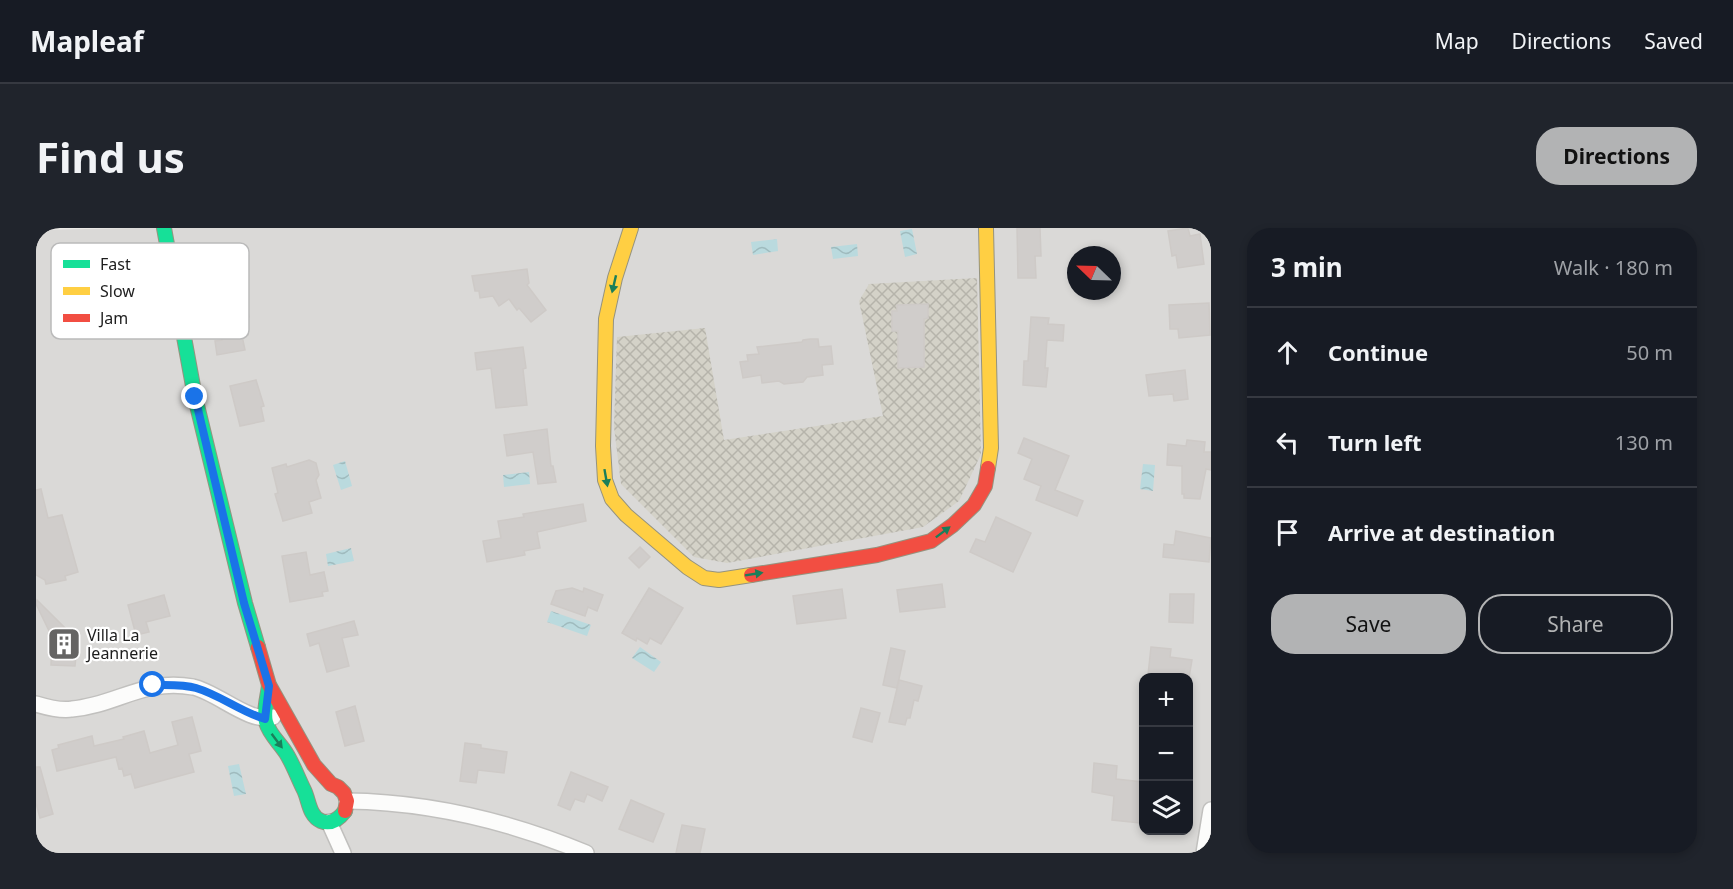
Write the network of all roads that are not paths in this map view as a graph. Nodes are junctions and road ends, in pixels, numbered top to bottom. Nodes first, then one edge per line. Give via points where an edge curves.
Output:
1 (164, 228) edge
2 (631, 228) edge
3 (986, 228) edge
4 (167, 243) edge
5 (184, 339) edge
6 (269, 686) junction
7 (36, 704) edge
8 (282, 709) junction
9 (265, 719) junction
10 (331, 783) junction
11 (309, 800) junction
12 (347, 801) junction
13 (1211, 810) edge
14 (329, 822) junction
15 (344, 853) edge
16 (586, 853) edge
17 (1204, 853) edge

1 - 4 street
2 -> 3 street via 606,319 604,480 612,499 626,515 687,567 704,578 719,580 877,555 931,542 974,505 985,486 991,448
5 - 6 street via 244,603
6 - 8 street
6 - 9 street
7 - 9 street via 71,710 153,685 178,685 196,688
8 - 9 street
8 - 10 street via 314,765
9 -> 11 street
10 - 11 street via 313,791
10 - 12 street via 344,793
11 - 14 street via 314,816
12 - 14 street via 339,819
12 - 16 street via 386,802 480,818
13 - 17 street
14 - 15 street

